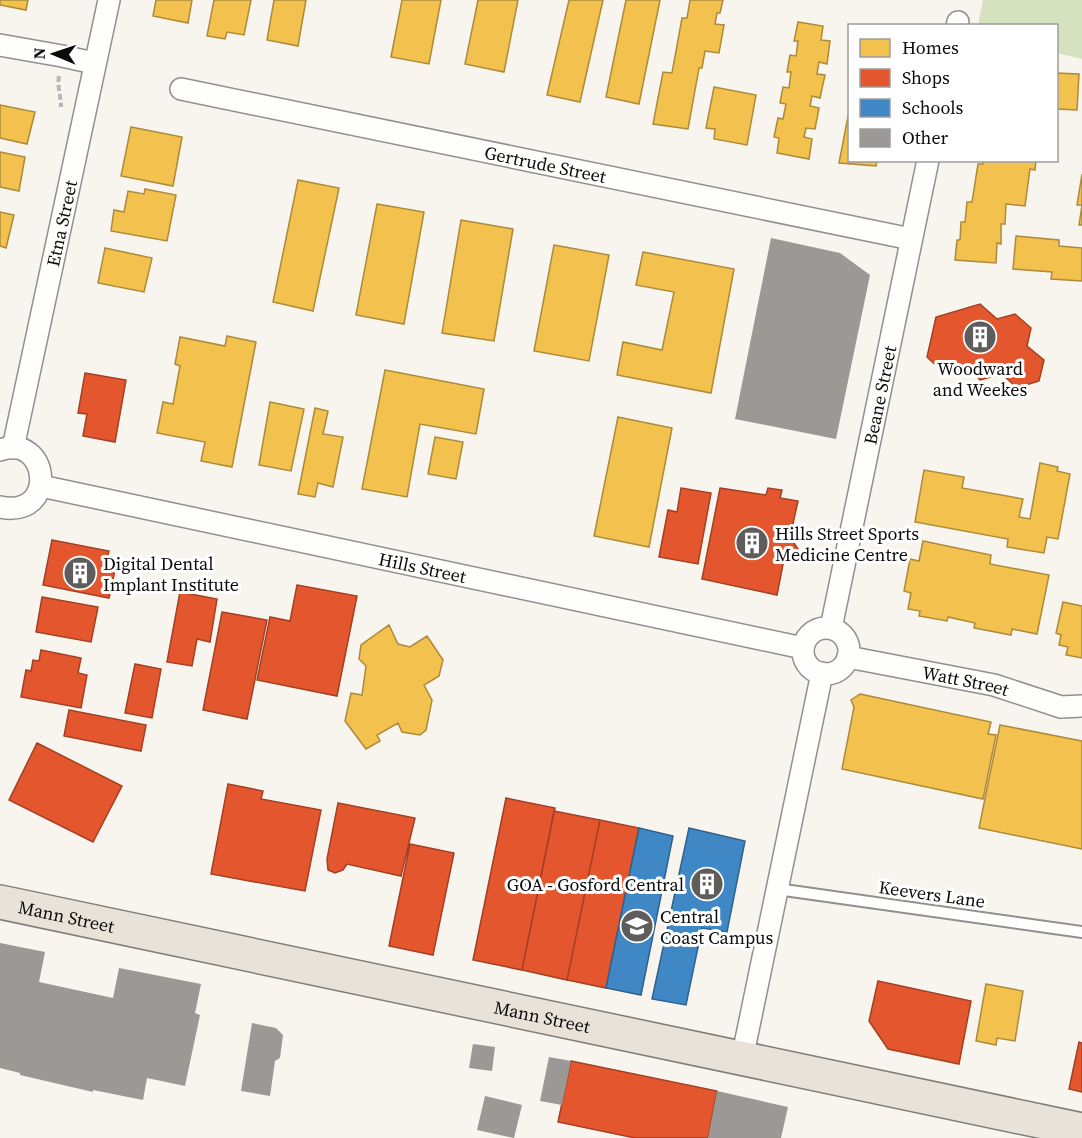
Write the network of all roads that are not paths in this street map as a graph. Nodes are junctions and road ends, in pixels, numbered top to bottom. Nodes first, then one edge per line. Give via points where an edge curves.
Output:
1 (109, 0) edge
2 (0, 45) edge
3 (94, 63) junction
4 (181, 89) dead end
5 (928, 162) edge
6 (911, 239) junction
7 (7, 449) edge
8 (41, 486) junction
9 (0, 508) edge
10 (831, 628) junction
11 (803, 648) junction
12 (848, 657) junction
13 (822, 674) junction
14 (1082, 706) edge
15 (777, 889) junction
16 (0, 902) edge
17 (1082, 932) edge
18 (742, 1059) junction
19 (1082, 1130) edge

1 - 3 street, Etna Street
2 - 3 street
3 - 7 street, Etna Street
4 - 6 street, Gertrude Street
5 - 6 street, Beane Street
6 - 10 street, Beane Street
7 - 8 street via 30,454 36,460
8 - 9 street via 30,503 21,508
8 - 11 street, Hills Street
10 - 11 street via 816,630
10 - 12 street via 844,636
11 - 13 street via 810,667
12 - 13 street via 835,672
12 - 14 street, Watt Street via 994,685 1061,707
13 - 15 street
15 - 17 lane, Keevers Lane
15 - 18 street
16 - 18 main road, Mann Street
18 - 19 main road, Mann Street

